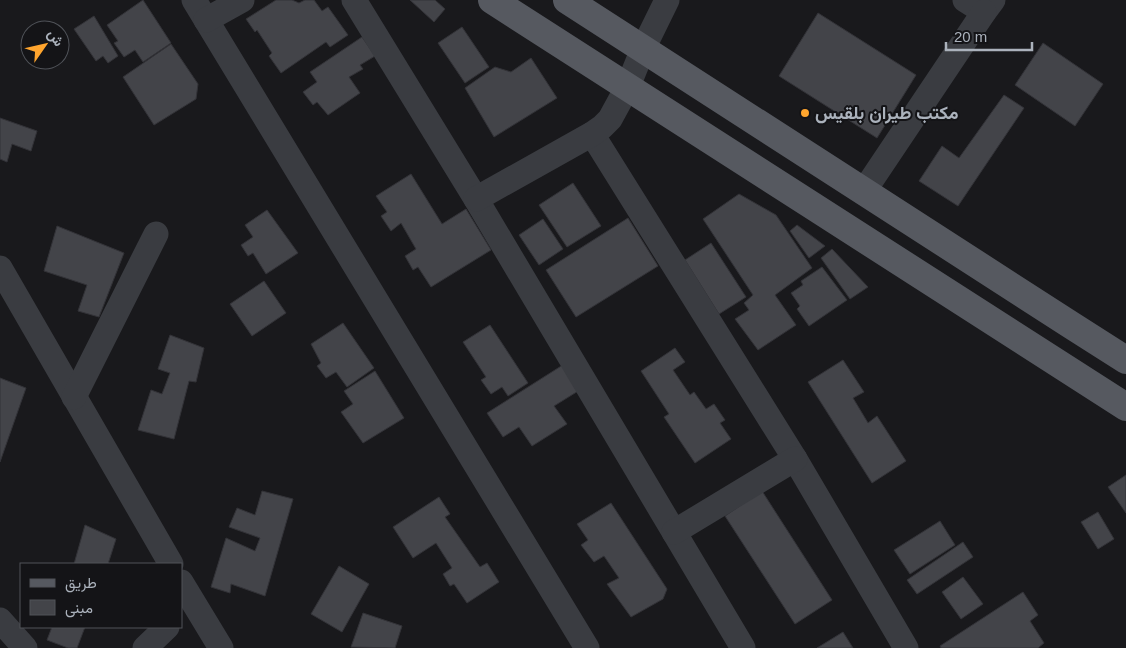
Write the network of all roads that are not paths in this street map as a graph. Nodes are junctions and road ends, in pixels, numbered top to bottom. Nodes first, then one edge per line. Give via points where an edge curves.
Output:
1 (242, 0) edge
2 (354, 0) edge
3 (492, 0) edge
4 (567, 0) edge
5 (667, 0) edge
6 (981, 4) edge
7 (200, 10) edge
8 (643, 49) junction
9 (628, 86) junction
10 (592, 134) junction
11 (864, 191) junction
12 (476, 199) junction
13 (156, 234) dead end
14 (0, 268) edge
15 (1126, 360) edge
16 (74, 397) junction
17 (1126, 407) edge
18 (795, 459) junction
19 (674, 532) junction
20 (170, 563) edge
21 (185, 598) edge
22 (0, 620) edge
23 (166, 628) edge
24 (732, 644) edge
25 (25, 648) edge
26 (145, 648) edge
27 (221, 648) edge
28 (587, 648) edge
29 (906, 648) edge

1 - 7 street
2 - 12 street
3 - 9 main road
4 - 8 main road
5 - 8 street
6 - 11 street
7 - 28 street
8 - 9 street
8 - 11 main road
9 - 10 street via 610,119
9 - 17 main road
10 - 12 street
10 - 18 street
11 - 15 main road
12 - 19 street
13 - 16 street
14 - 16 street
16 - 20 street
18 - 19 street
18 - 29 street
19 - 24 street
21 - 27 street
22 - 25 street
23 - 26 street

